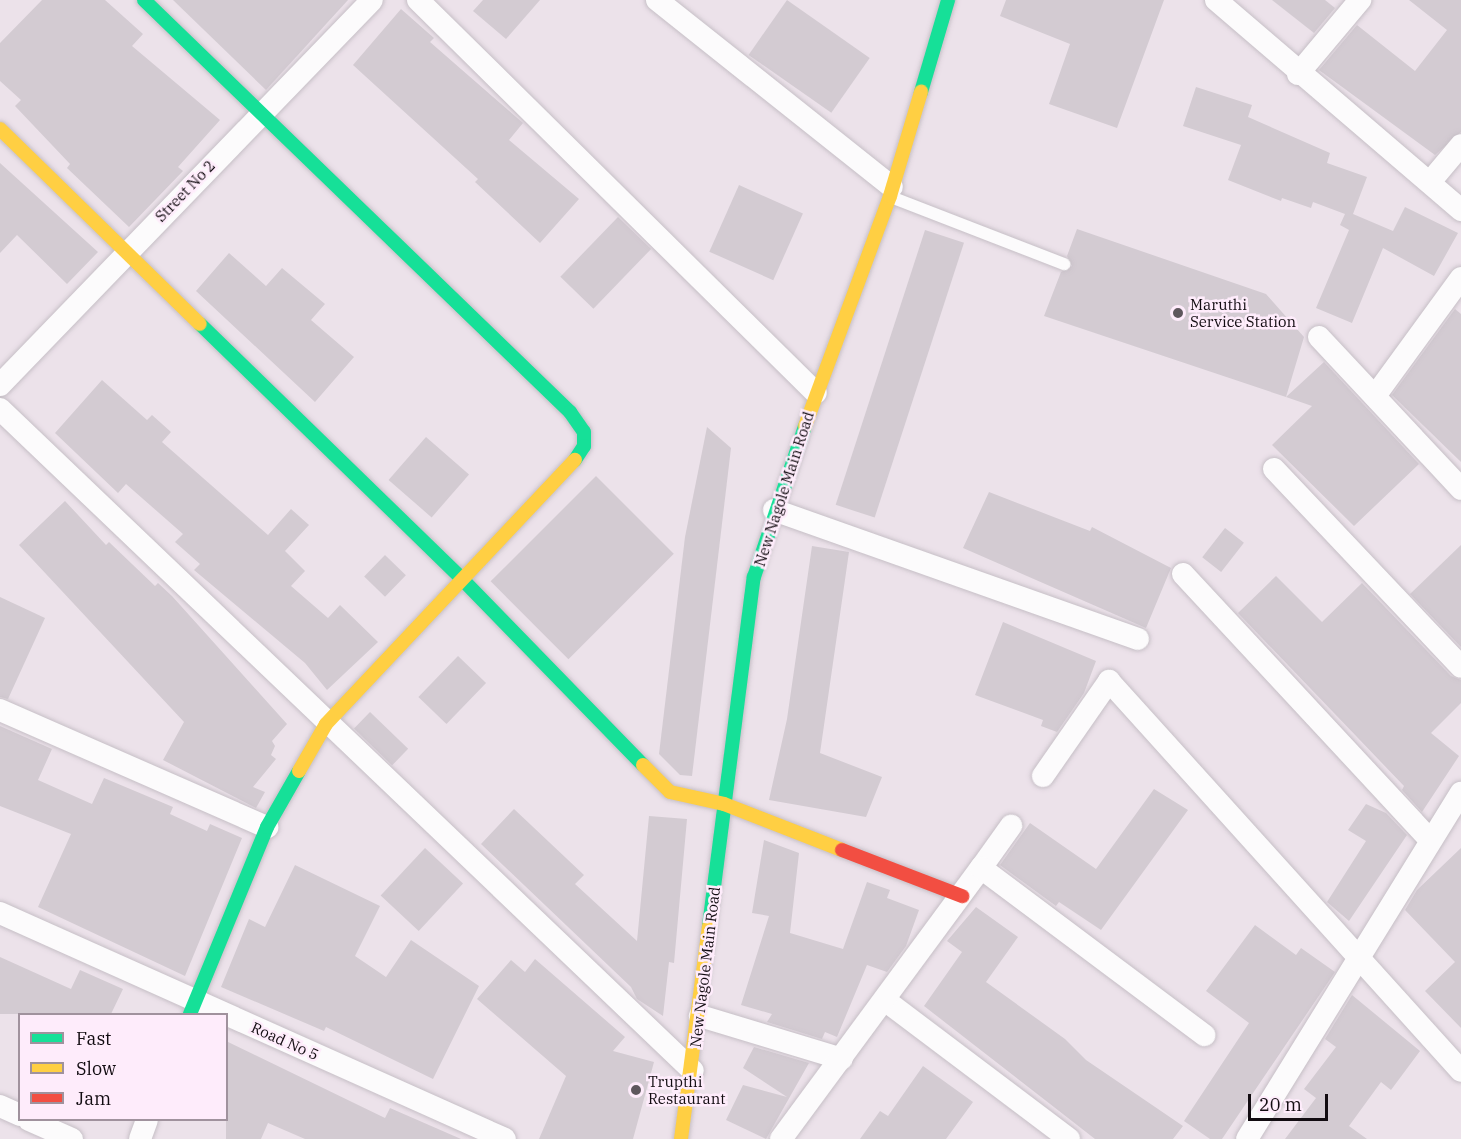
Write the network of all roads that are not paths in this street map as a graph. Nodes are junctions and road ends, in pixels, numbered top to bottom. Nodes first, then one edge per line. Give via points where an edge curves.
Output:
1 (144, 0) edge
2 (372, 0) edge
3 (418, 0) edge
4 (657, 0) edge
5 (948, 0) edge
6 (1216, 0) edge
7 (1360, 0) edge
8 (1298, 74) junction
9 (261, 112) junction
10 (0, 129) edge
11 (1461, 145) edge
12 (1430, 182) junction
13 (891, 192) junction
14 (1461, 210) edge
15 (127, 250) junction
16 (1064, 264) dead end
17 (1460, 280) edge
18 (1319, 337) dead end
19 (0, 385) edge
20 (816, 393) junction
21 (1375, 396) junction
22 (0, 409) edge
23 (1274, 469) dead end
24 (1461, 489) edge
25 (774, 510) junction
26 (1182, 574) dead end
27 (463, 580) junction
28 (1138, 639) dead end
29 (1461, 667) edge
30 (0, 710) edge
31 (326, 724) junction
32 (1043, 776) dead end
33 (1461, 793) edge
34 (724, 804) junction
35 (1011, 826) dead end
36 (267, 827) junction
37 (1430, 840) junction
38 (981, 868) junction
39 (962, 896) junction
40 (0, 913) edge
41 (1361, 959) junction
42 (886, 1001) junction
43 (193, 1007) edge
44 (207, 1013) edge
45 (700, 1016) junction
46 (228, 1022) edge
47 (1204, 1035) dead end
48 (842, 1059) junction
49 (693, 1071) junction
50 (1461, 1071) edge
51 (0, 1106) edge
52 (18, 1114) edge
53 (33, 1121) edge
54 (146, 1121) edge
55 (788, 1136) edge
56 (72, 1139) edge
57 (140, 1139) edge
58 (505, 1139) edge
59 (681, 1139) edge
60 (1069, 1139) edge
61 (1247, 1139) edge

1 - 9 street
2 - 9 street, Street No 2
3 - 20 street
4 - 13 street
5 - 13 street, New Nagole Main Road
6 - 8 street
7 - 8 street
8 - 12 street
9 - 15 street, Street No 2
9 - 27 street via 570,412 584,432 584,446 570,468
10 - 15 street
11 - 12 street
12 - 14 street
13 - 16 lane
13 - 20 street, New Nagole Main Road
15 - 19 street, Street No 2
15 - 27 street
17 - 21 street
18 - 21 street
20 - 25 street, New Nagole Main Road
21 - 24 street
22 - 31 street
23 - 29 street
25 - 28 street
25 - 34 street, New Nagole Main Road via 754,577
26 - 37 street
27 - 31 street
27 - 34 street via 670,792
30 - 36 street
31 - 36 street
31 - 49 street
32 - 41 street via 1109,681
33 - 37 street
34 - 39 street
34 - 45 street, New Nagole Main Road
35 - 38 street
36 - 43 street
37 - 41 street
38 - 39 street
38 - 47 street
39 - 42 street
40 - 43 street, Road No 5
41 - 50 street
41 - 61 street
42 - 48 street
42 - 60 street
43 - 44 street, Road No 5
45 - 48 street
45 - 49 street, New Nagole Main Road
46 - 58 street, Road No 5
48 - 55 street
49 - 59 street, New Nagole Main Road
51 - 52 street
53 - 56 street
54 - 57 street

